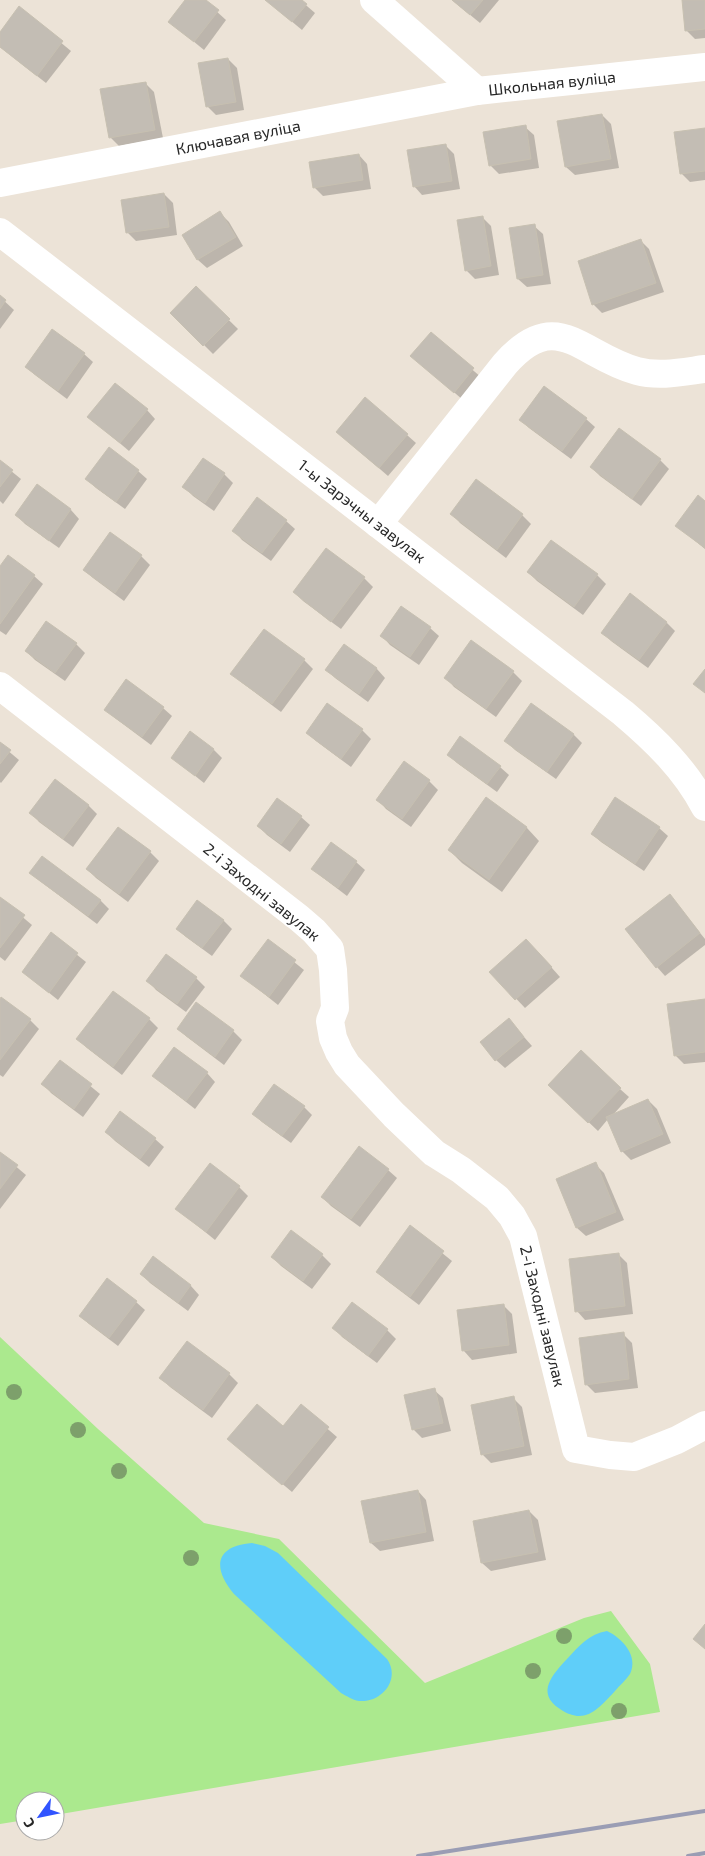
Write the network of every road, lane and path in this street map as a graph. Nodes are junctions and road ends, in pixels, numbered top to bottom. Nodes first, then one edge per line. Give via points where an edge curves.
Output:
1 (374, 0) edge
2 (705, 67) edge
3 (477, 92) junction
4 (0, 183) edge
5 (0, 232) edge
6 (705, 369) edge
7 (378, 524) junction
8 (0, 686) edge
9 (702, 795) edge
10 (705, 1425) edge

1 - 3 street, Школьная вуліца
2 - 3 street, Школьная вуліца
3 - 4 street, Ключавая вуліца
5 - 7 street, 1-ы Зарэчны завулак
6 - 7 street via 668,374 637,371 568,338 546,336 534,339 523,345 505,364
7 - 9 street, 1-ы Зарэчны завулак via 630,719 674,761
8 - 10 street, 2-і Заходні завулак via 299,918 330,949 335,1008 330,1020 333,1038 347,1065 434,1153 497,1198 523,1236 576,1448 634,1457

